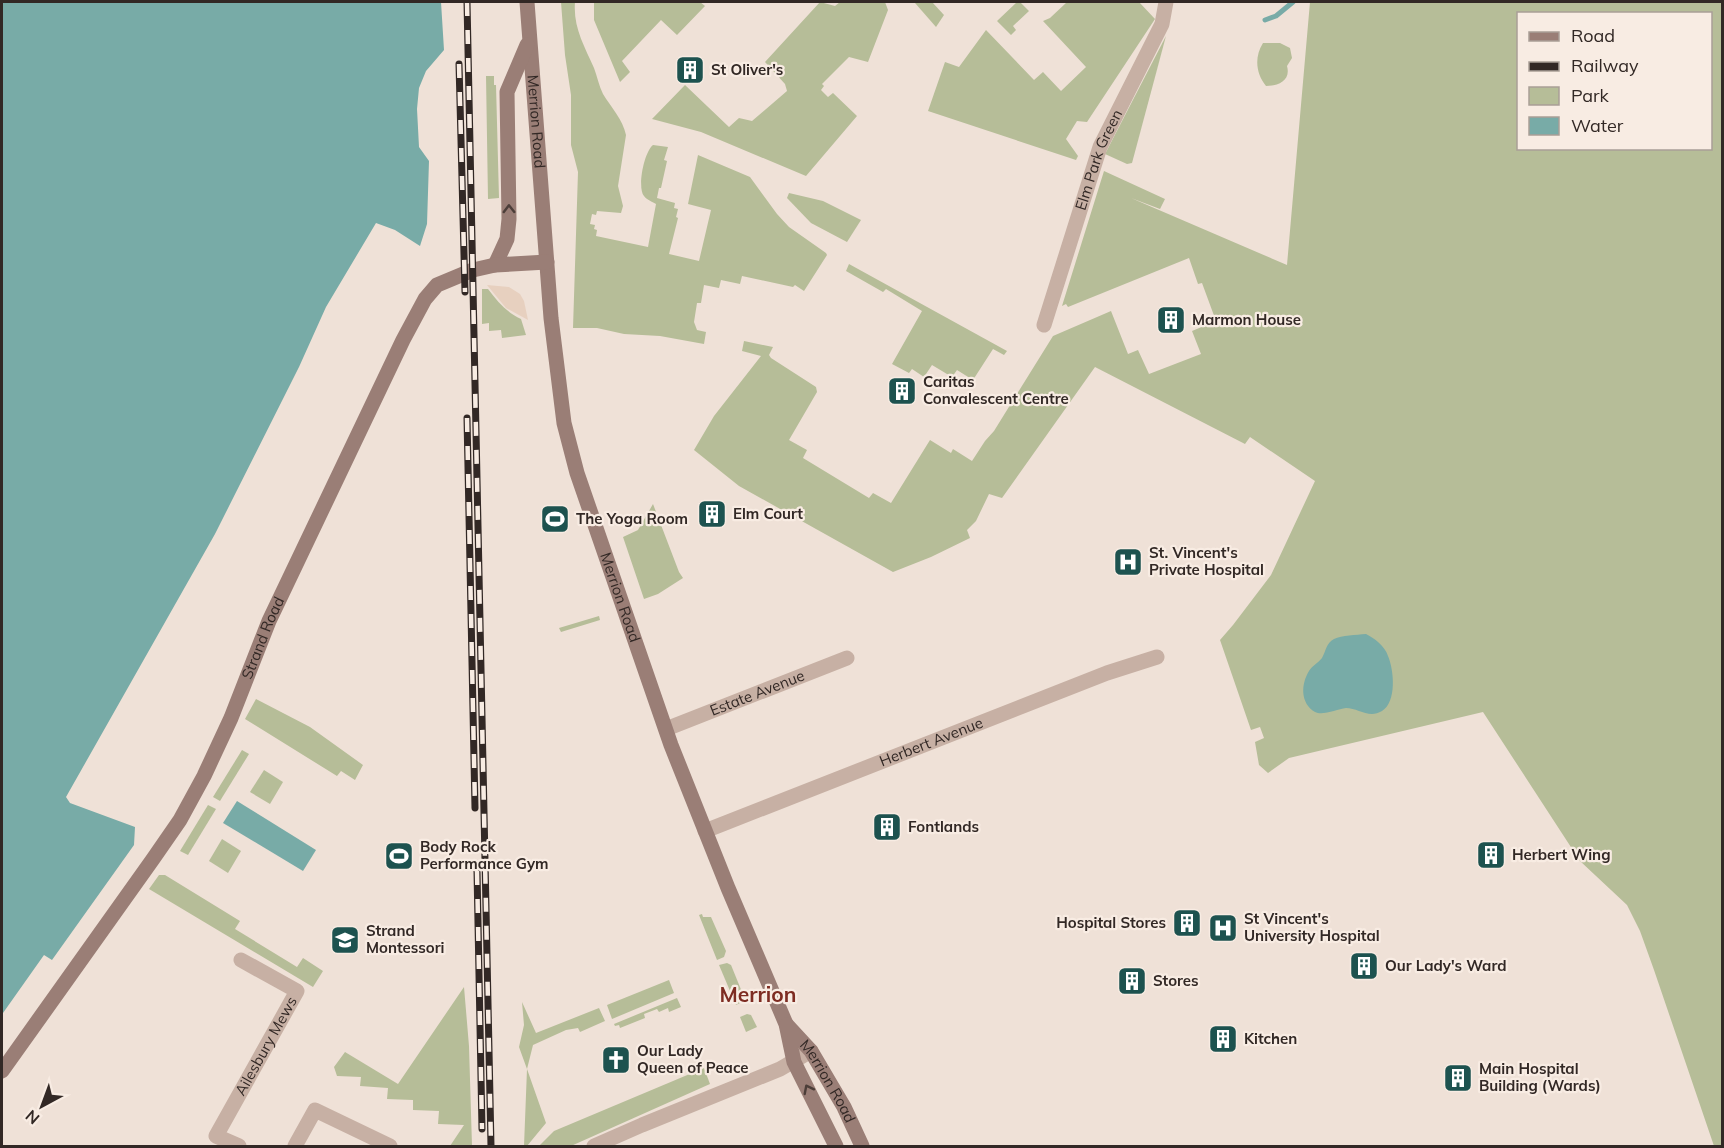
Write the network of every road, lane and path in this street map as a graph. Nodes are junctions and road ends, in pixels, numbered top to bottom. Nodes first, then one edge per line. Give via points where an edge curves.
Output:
1 (527, 2) edge
2 (1166, 2) edge
3 (529, 42) junction
4 (547, 262) junction
5 (495, 265) junction
6 (1044, 325) dead end
7 (1157, 657) dead end
8 (847, 658) dead end
9 (666, 729) junction
10 (705, 831) junction
11 (241, 960) dead end
12 (786, 1024) junction
13 (811, 1051) junction
14 (794, 1062) junction
15 (2, 1071) edge
16 (239, 1146) edge
17 (295, 1146) edge
18 (390, 1146) edge
19 (594, 1146) edge
20 (836, 1146) edge
21 (862, 1146) edge

1 - 3 main road, Merrion Road
2 - 6 street, Elm Park Green via 1162,24 1100,147
3 - 4 main road, Merrion Road
5 -> 3 main road, Merrion Road via 507,239 509,219 507,92
4 - 5 main road, Strand Road
4 - 9 main road, Merrion Road via 564,423 577,473
5 - 15 main road, Strand Road via 437,285 425,299 269,621 231,718 180,820
7 - 10 street, Herbert Avenue via 1107,673
8 - 9 street, Estate Avenue
9 - 10 main road, Merrion Road
10 - 12 main road, Merrion Road
11 - 16 street, Ailesbury Mews via 297,991 216,1136
12 - 13 main road, Merrion Road
12 - 14 main road, Merrion Road
13 - 14 street
13 - 21 main road, Merrion Road
14 - 19 street
20 -> 14 main road, Merrion Road
17 - 18 street via 315,1110

